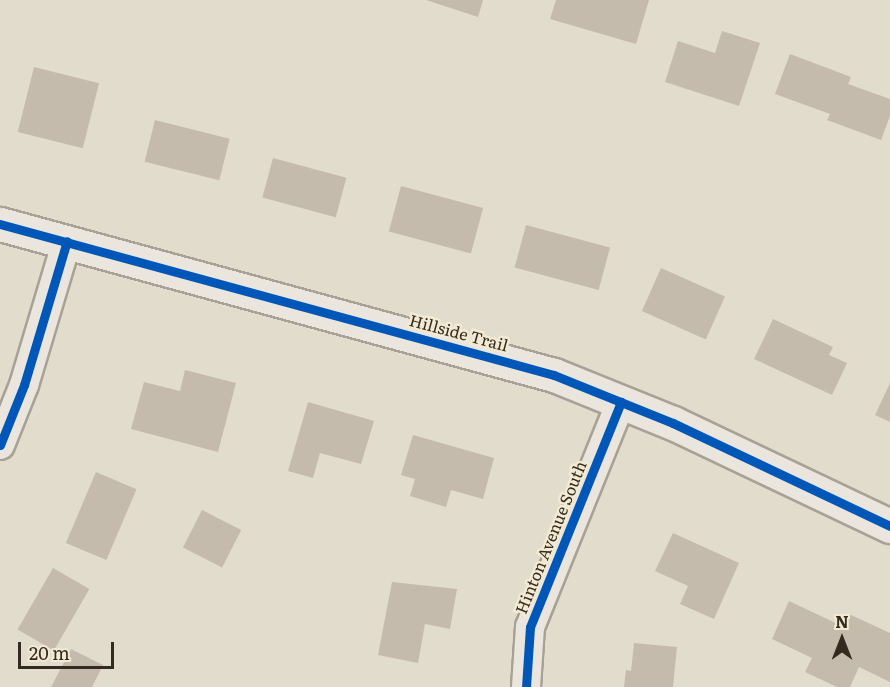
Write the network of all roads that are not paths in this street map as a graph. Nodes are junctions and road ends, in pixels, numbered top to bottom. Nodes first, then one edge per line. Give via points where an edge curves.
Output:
1 (0, 224) edge
2 (67, 241) junction
3 (621, 402) junction
4 (0, 444) edge
5 (890, 526) edge
6 (526, 687) edge

1 - 2 street, Hillside Trail
2 - 3 street, Hillside Trail via 498,357
2 - 4 street via 24,386
3 - 5 street, Hillside Trail
3 - 6 street, Hinton Avenue South via 530,627

